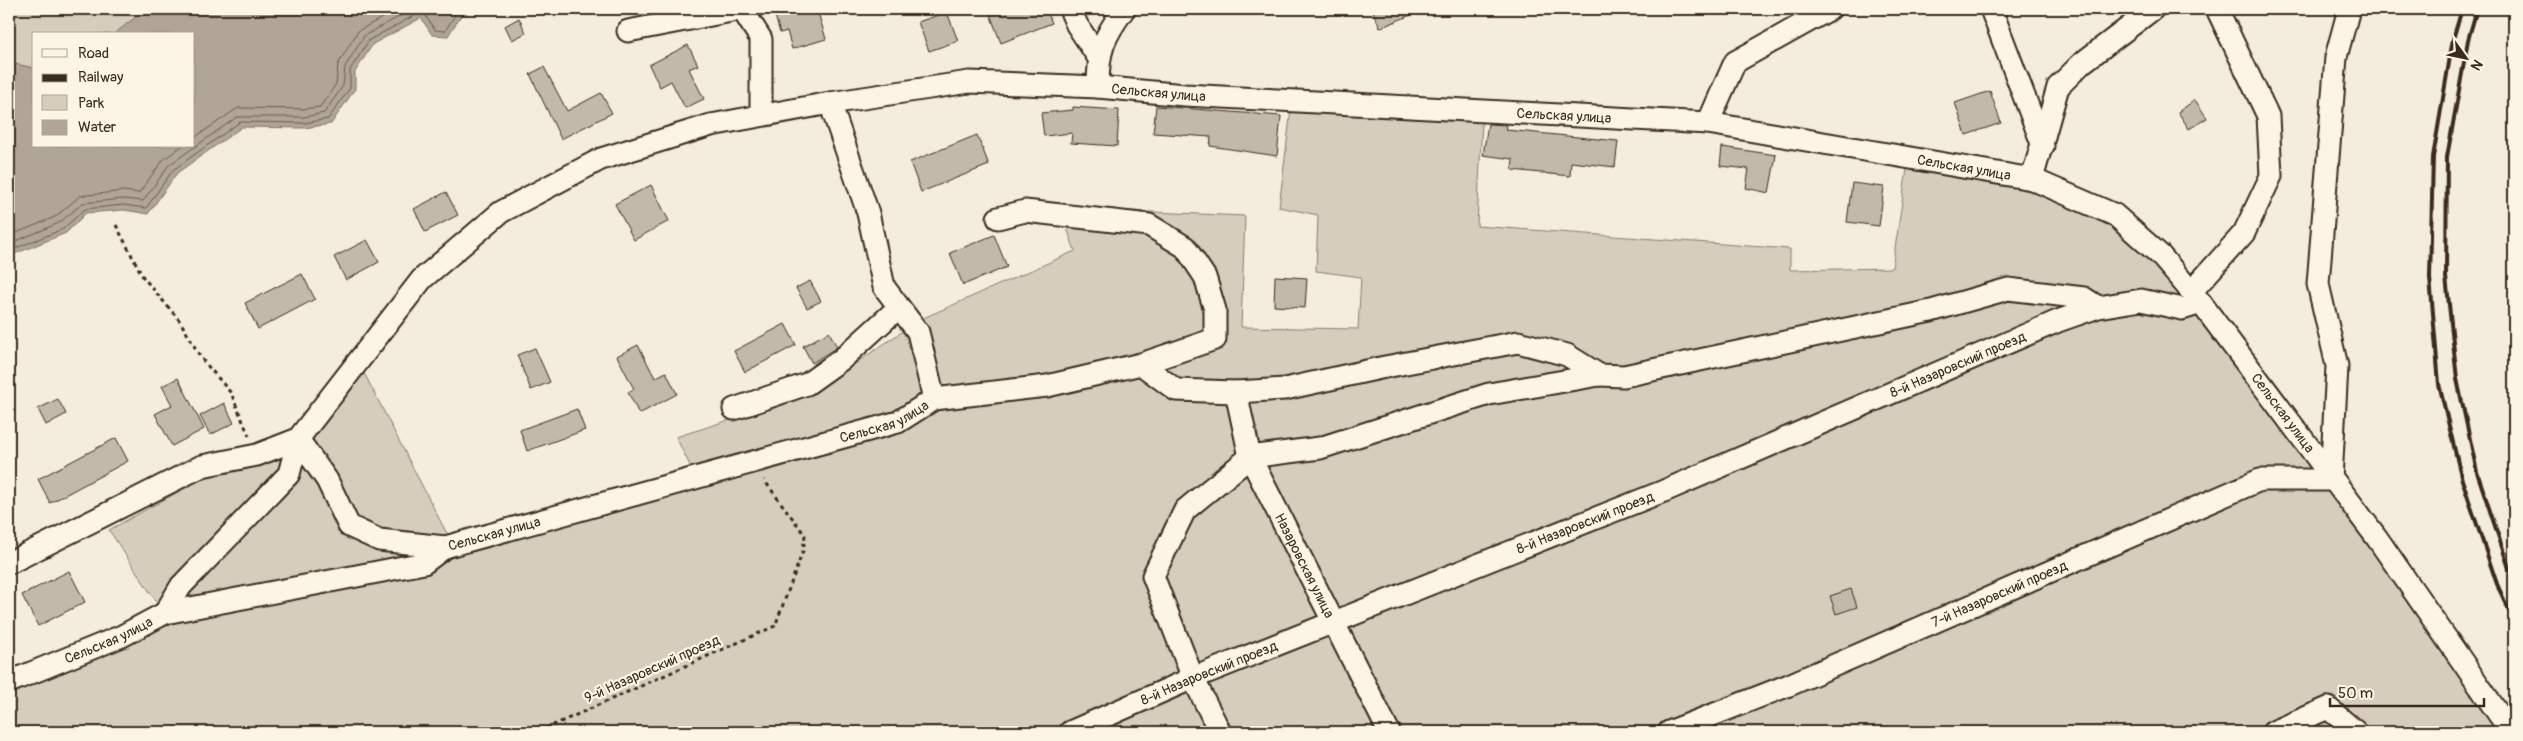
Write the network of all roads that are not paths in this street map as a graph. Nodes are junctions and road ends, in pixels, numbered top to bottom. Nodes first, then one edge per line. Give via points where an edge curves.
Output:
1 (1070, 9) edge
2 (1124, 9) edge
3 (1830, 9) edge
4 (1991, 9) edge
5 (2153, 9) edge
6 (2217, 9) edge
7 (2349, 9) edge
8 (628, 32) dead end
9 (1098, 57) junction
10 (1098, 87) junction
11 (830, 103) junction
12 (761, 115) junction
13 (1708, 123) junction
14 (2043, 146) junction
15 (2032, 179) junction
16 (998, 218) dead end
17 (2196, 297) junction
18 (2098, 307) junction
19 (898, 308) junction
20 (1141, 364) junction
21 (1599, 375) junction
22 (1236, 392) junction
23 (934, 399) junction
24 (734, 409) dead end
25 (298, 439) junction
26 (1250, 457) junction
27 (2331, 480) junction
28 (445, 547) junction
29 (9, 563) edge
30 (165, 613) junction
31 (1334, 621) junction
32 (1193, 678) junction
33 (9, 682) edge
34 (1070, 732) edge
35 (1220, 732) edge
36 (1389, 732) edge
37 (1669, 732) edge
38 (2273, 732) edge
39 (2356, 732) edge
40 (2511, 732) edge

1 - 9 street
2 - 9 street
3 - 13 street via 1735,62
4 - 14 street
5 - 14 street via 2082,63 2058,87
6 - 17 street via 2268,116 2271,176 2244,233
7 - 27 street via 2336,57 2318,284 2337,366
8 - 12 street via 742,10 761,39
9 - 10 street
10 - 11 street, Сельская улица via 969,82
10 - 13 street, Сельская улица via 1185,95
11 - 12 street
11 - 19 street, Сельская улица via 868,213 884,287
12 - 25 street via 711,125 601,159 501,212 422,279
13 - 15 street, Сельская улица
14 - 15 street
15 - 17 street, Сельская улица via 2115,215 2160,255
16 - 20 street via 1025,211 1148,225 1185,246 1205,277 1215,310 1215,339
17 - 18 street, 8-й Назаровский проезд via 2182,309 2141,300
17 - 27 street, Сельская улица
18 - 21 street via 2084,298 2008,289 1931,311 1634,374
18 - 31 street, 8-й Назаровский проезд via 2058,321 1664,491
19 - 23 street, Сельская улица via 918,332
19 - 24 street via 842,359 807,384
20 - 22 street via 1176,390
20 - 23 street via 1047,386
21 - 22 street via 1567,355 1518,342 1285,389
21 - 26 street via 1489,394 1320,448
22 - 26 street, Назаровская улица
23 - 28 street, Сельская улица via 898,422
25 - 28 street via 327,480 349,526 379,540
25 - 29 street via 256,455 202,466
25 - 30 street via 289,474 181,586
26 - 31 street, Назаровская улица
26 - 32 street via 1185,510 1153,576
27 - 37 street, 7-й Назаровский проезд via 2260,480 1798,681
27 - 40 street, Сельская улица via 2377,538
28 - 30 street, Сельская улица via 424,562
30 - 33 street, Сельская улица via 122,636
31 - 32 street, 8-й Назаровский проезд
31 - 36 street, Назаровская улица
32 - 34 street, 8-й Назаровский проезд
32 - 35 street
38 - 39 street via 2328,708

